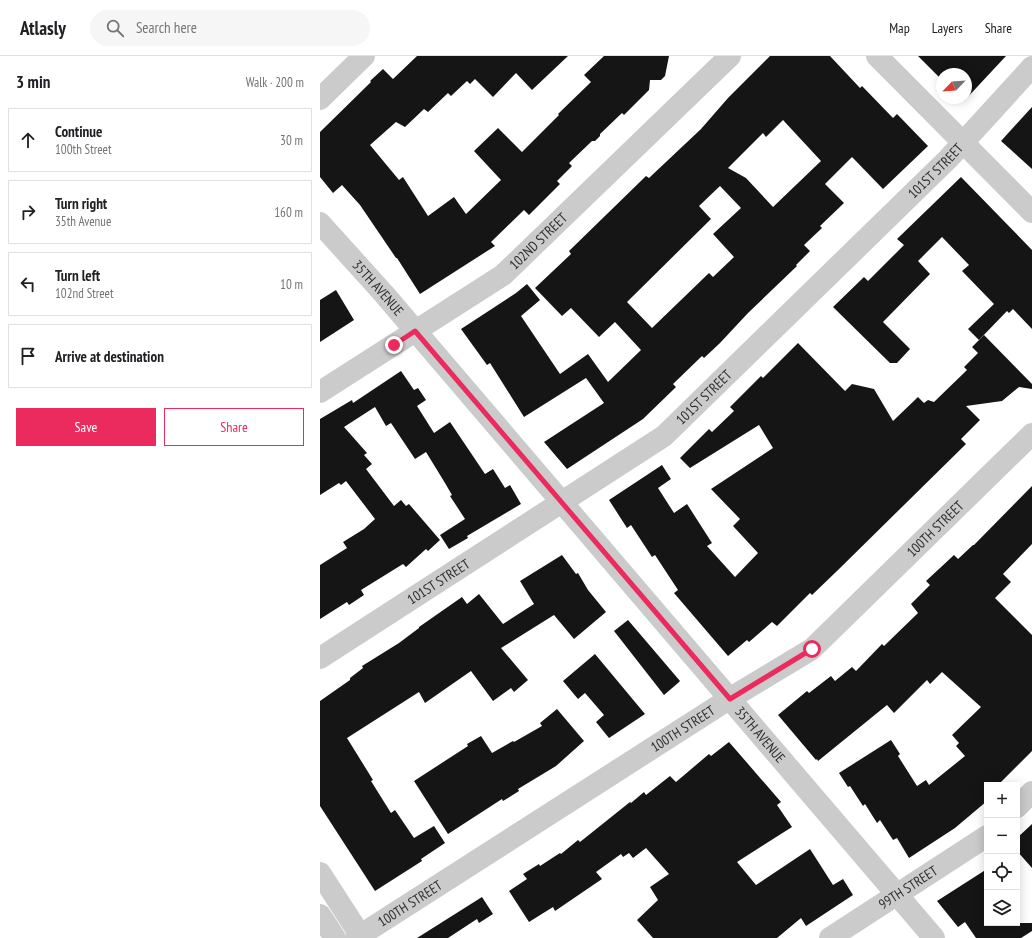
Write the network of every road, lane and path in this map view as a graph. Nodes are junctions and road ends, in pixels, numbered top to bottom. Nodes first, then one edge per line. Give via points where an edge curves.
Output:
1 (364, 56) edge
2 (730, 56) edge
3 (877, 56) edge
4 (1032, 67) edge
5 (320, 99) edge
6 (963, 141) junction
7 (1032, 212) edge
8 (320, 223) edge
9 (415, 331) junction
10 (320, 392) edge
11 (1032, 434) edge
12 (562, 502) junction
13 (320, 658) edge
14 (730, 699) junction
15 (1032, 792) edge
16 (1020, 804) edge
17 (984, 838) edge
18 (320, 874) edge
19 (897, 895) junction
20 (320, 915) edge
21 (359, 937) edge
22 (335, 938) edge
23 (830, 938) edge
24 (934, 938) edge

1 - 5 street
2 - 9 street, 102ND STREET via 503,275
3 - 6 street
4 - 6 street, 101ST STREET
6 - 7 street
6 - 12 street, 101ST STREET via 948,159 664,436
8 - 9 street, 35TH AVENUE
9 - 10 street, 102ND STREET
9 - 12 street, 35TH AVENUE
11 - 14 street, 100TH STREET via 812,649
12 - 13 street, 101ST STREET
12 - 14 street, 35TH AVENUE
14 - 19 street, 35TH AVENUE
14 - 21 street, 100TH STREET
15 - 16 street
17 - 19 street, 99TH STREET
18 - 21 street
19 - 23 street, 99TH STREET
19 - 24 street, 35TH AVENUE
20 - 22 street

